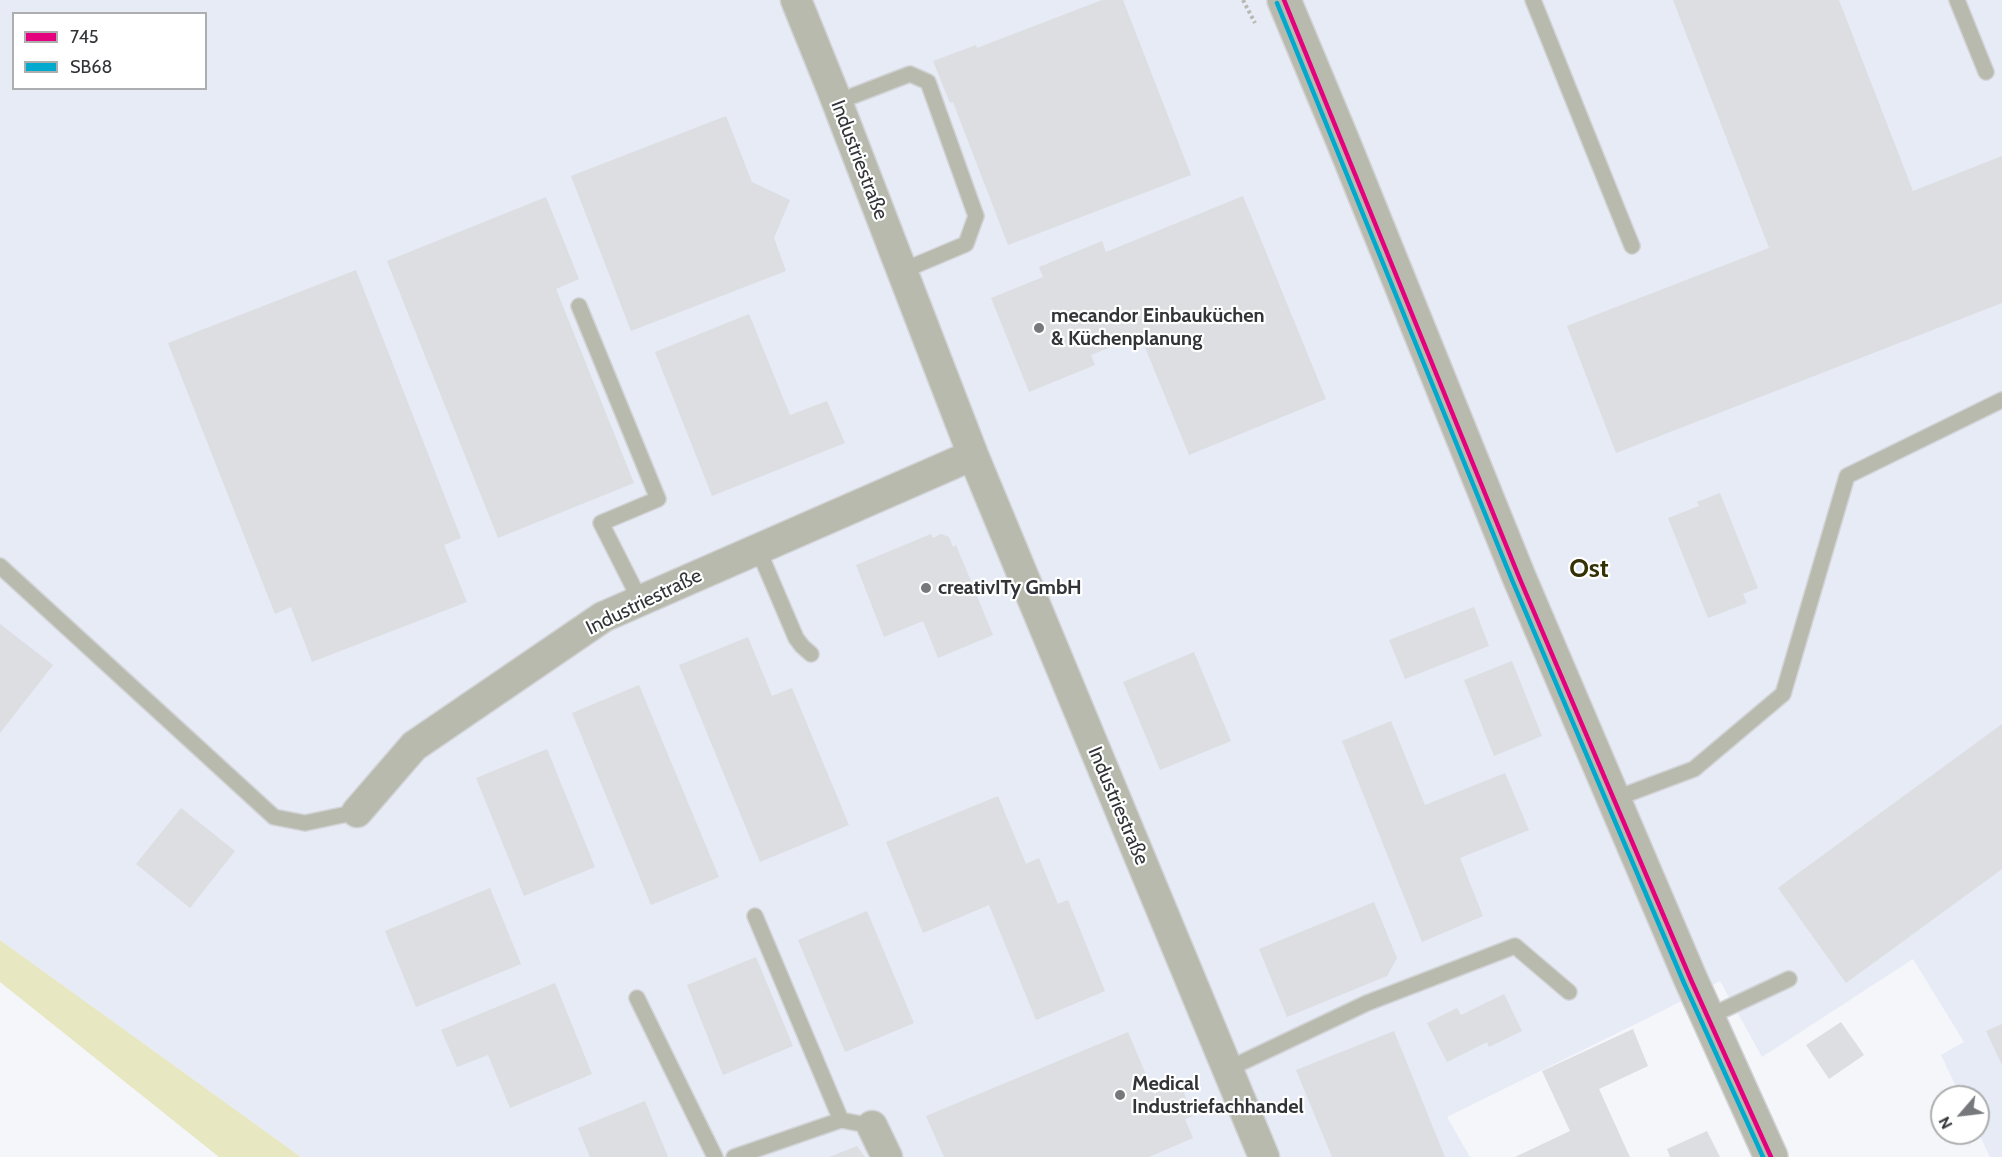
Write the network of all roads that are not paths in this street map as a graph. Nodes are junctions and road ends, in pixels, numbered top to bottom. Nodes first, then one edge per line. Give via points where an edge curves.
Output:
1 (796, 0) edge
2 (1284, 0) edge
3 (1533, 0) edge
4 (1957, 0) edge
5 (1986, 72) dead end
6 (837, 102) junction
7 (1632, 246) dead end
8 (902, 271) junction
9 (579, 306) dead end
10 (2002, 400) edge
11 (973, 455) junction
12 (758, 549) junction
13 (0, 566) edge
14 (640, 600) junction
15 (812, 654) dead end
16 (1614, 799) junction
17 (357, 812) joint
18 (755, 916) dead end
19 (1789, 979) dead end
20 (1569, 992) dead end
21 (637, 998) dead end
22 (1708, 1017) junction
23 (1228, 1069) junction
24 (841, 1120) junction
25 (872, 1126) joint
26 (715, 1157) edge
27 (734, 1157) edge
28 (887, 1157) edge
29 (1264, 1157) edge
30 (1771, 1157) edge

1 - 6 street, Industriestraße
2 - 16 street via 1519,577
3 - 7 lane
4 - 5 lane
6 - 8 street, Industriestraße
6 - 8 lane via 910,75 928,82 976,216 966,244
8 - 11 street, Industriestraße
9 - 14 lane via 658,499 601,523
10 - 16 lane via 1847,476 1783,694 1694,769
11 - 12 street, Industriestraße
11 - 23 street, Industriestraße
12 - 14 street, Industriestraße
12 - 15 lane via 796,638
13 - 17 lane via 274,817 305,823
14 - 17 street, Industriestraße via 603,617 414,746
16 - 22 street
18 - 24 lane
19 - 22 lane
20 - 23 lane via 1515,946 1366,1003
21 - 26 lane
22 - 30 street
23 - 29 street, Industriestraße
24 - 25 lane
24 - 27 lane
25 - 28 street

